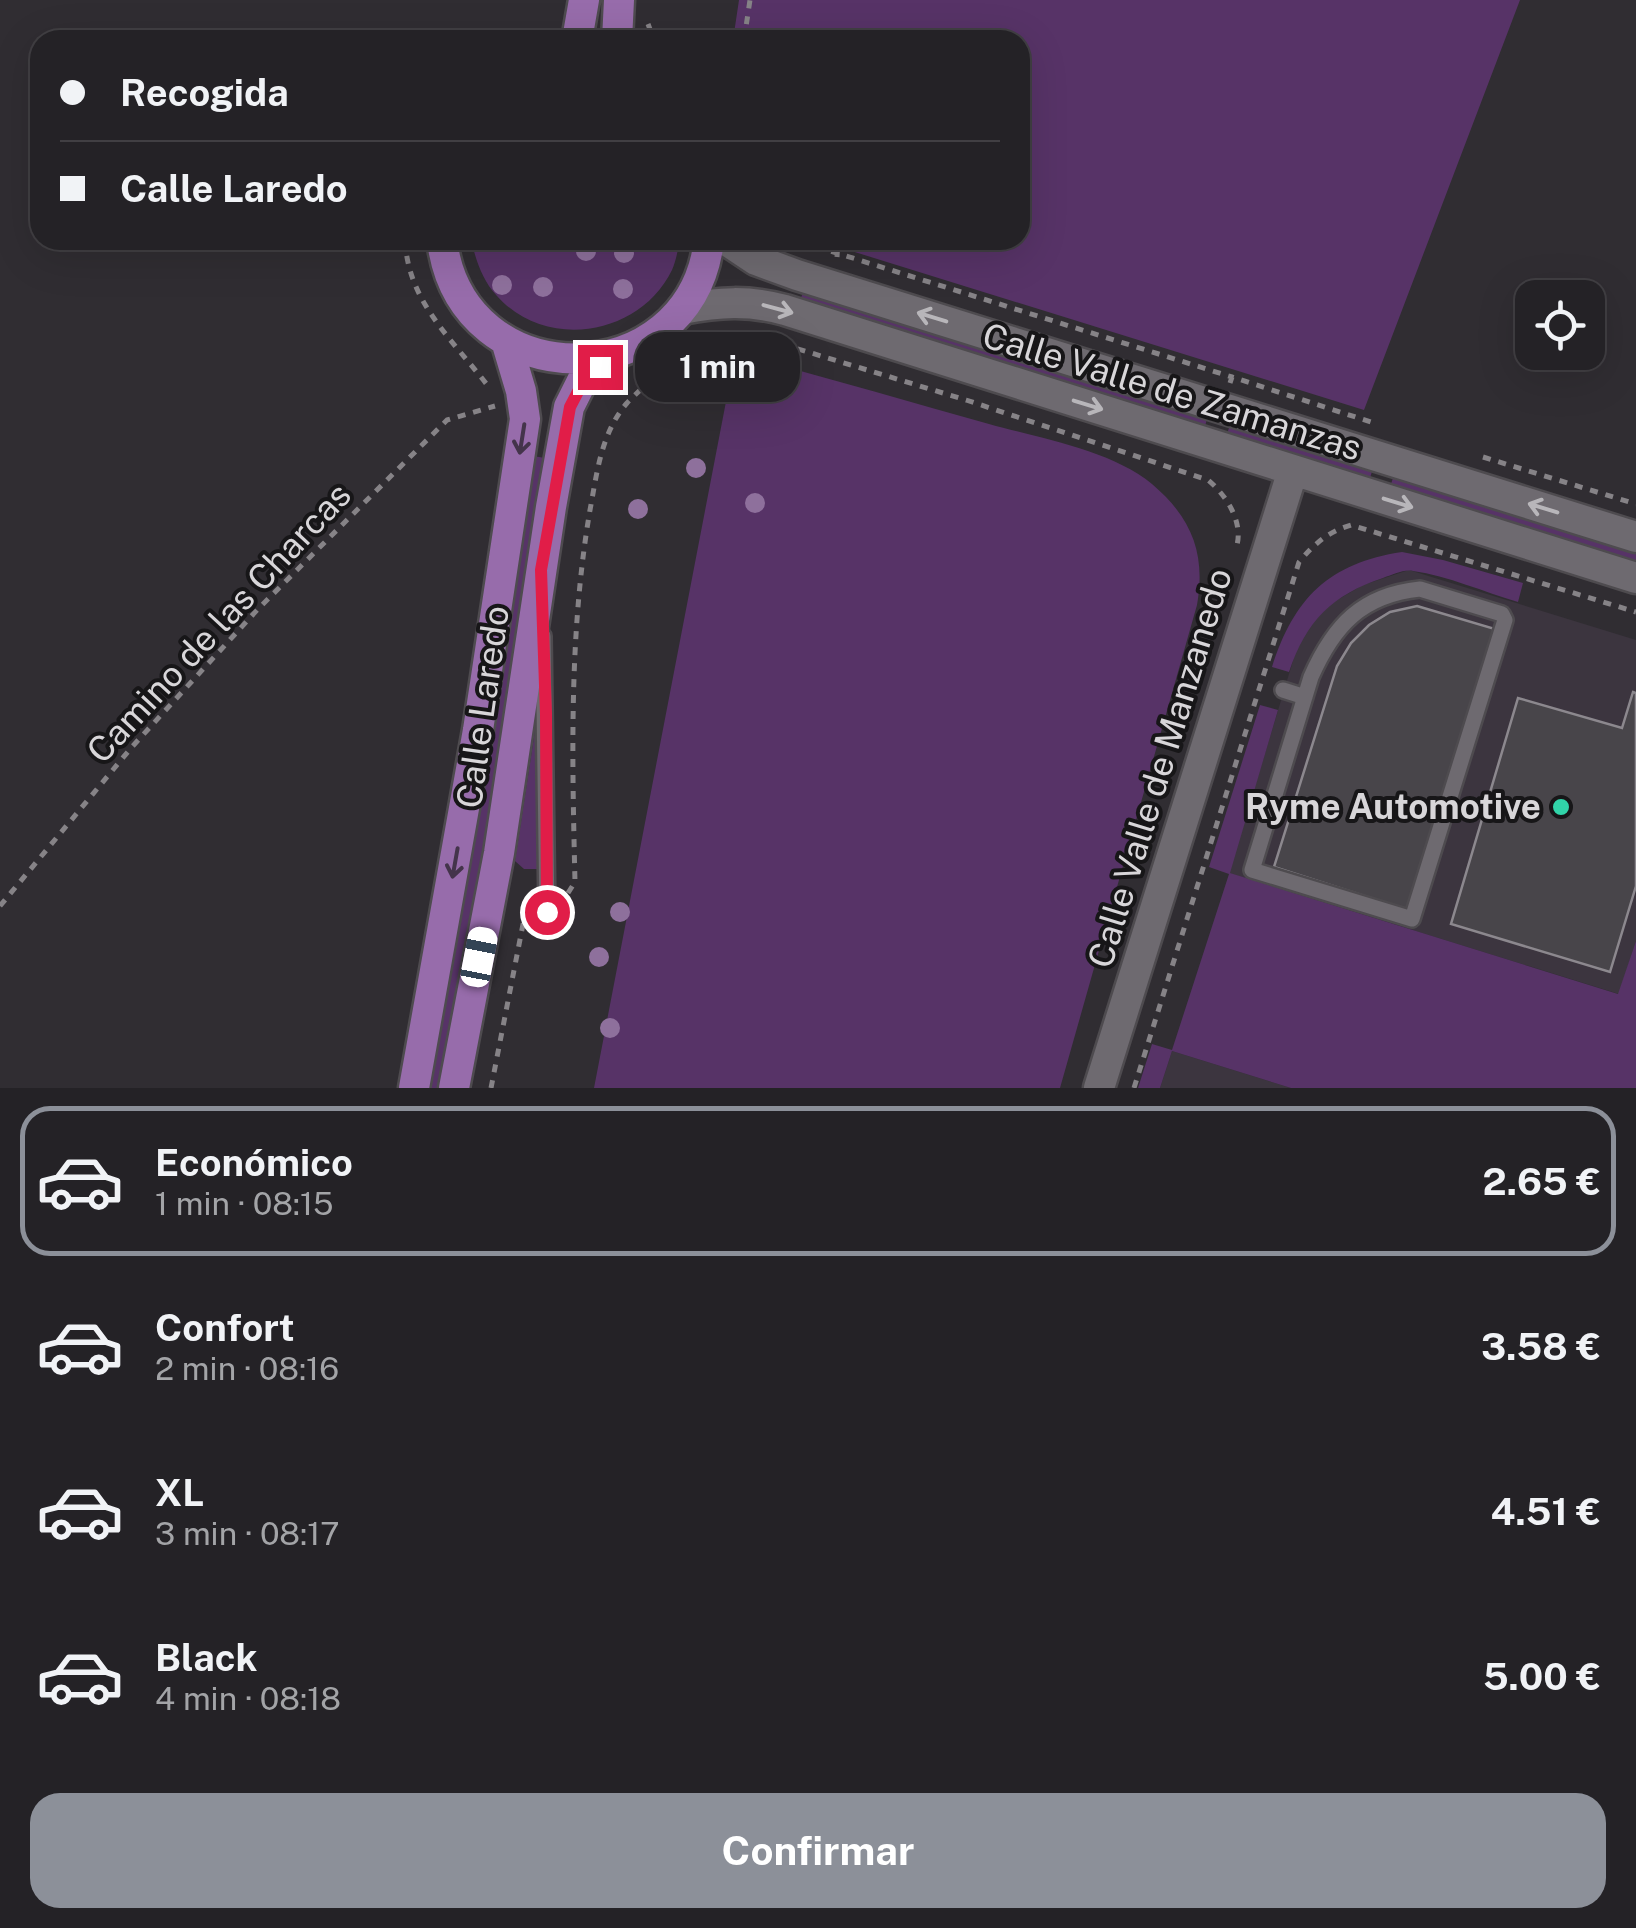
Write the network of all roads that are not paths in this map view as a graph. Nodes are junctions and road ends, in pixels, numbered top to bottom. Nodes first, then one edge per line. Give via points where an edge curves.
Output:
1 (584, 0) edge
2 (619, 0) edge
3 (579, 30) edge
4 (618, 30) edge
5 (443, 250) edge
6 (706, 250) edge
7 (741, 250) edge
8 (682, 310) junction
9 (507, 344) junction
10 (616, 355) junction
11 (1293, 470) junction
12 (1636, 537) edge
13 (541, 570) junction
14 (1636, 578) edge
15 (1284, 690) dead end
16 (1305, 697) junction
17 (548, 905) road end
18 (414, 1088) edge
19 (454, 1088) edge
20 (1099, 1088) edge

1 - 3 main road
2 - 4 main road
5 - 9 main road via 458,294
6 - 8 main road
12 -> 7 street, Calle Valle de Zamanzas via 798,275
8 - 10 main road via 652,337
8 -> 11 street, Calle Valle de Zamanzas via 718,302 776,308
9 - 10 main road via 580,361
9 -> 18 main road, Calle Laredo via 525,419
10 - 13 main road, Calle Laredo via 584,380 570,407
11 -> 14 street, Calle Valle de Zamanzas
11 - 20 street, Calle Valle de Manzanedo
13 - 17 lane
13 - 19 main road, Calle Laredo via 499,852
15 - 16 lane
16 - 16 lane via 1252,870 1412,918 1502,614 1420,589 1394,592 1342,624

